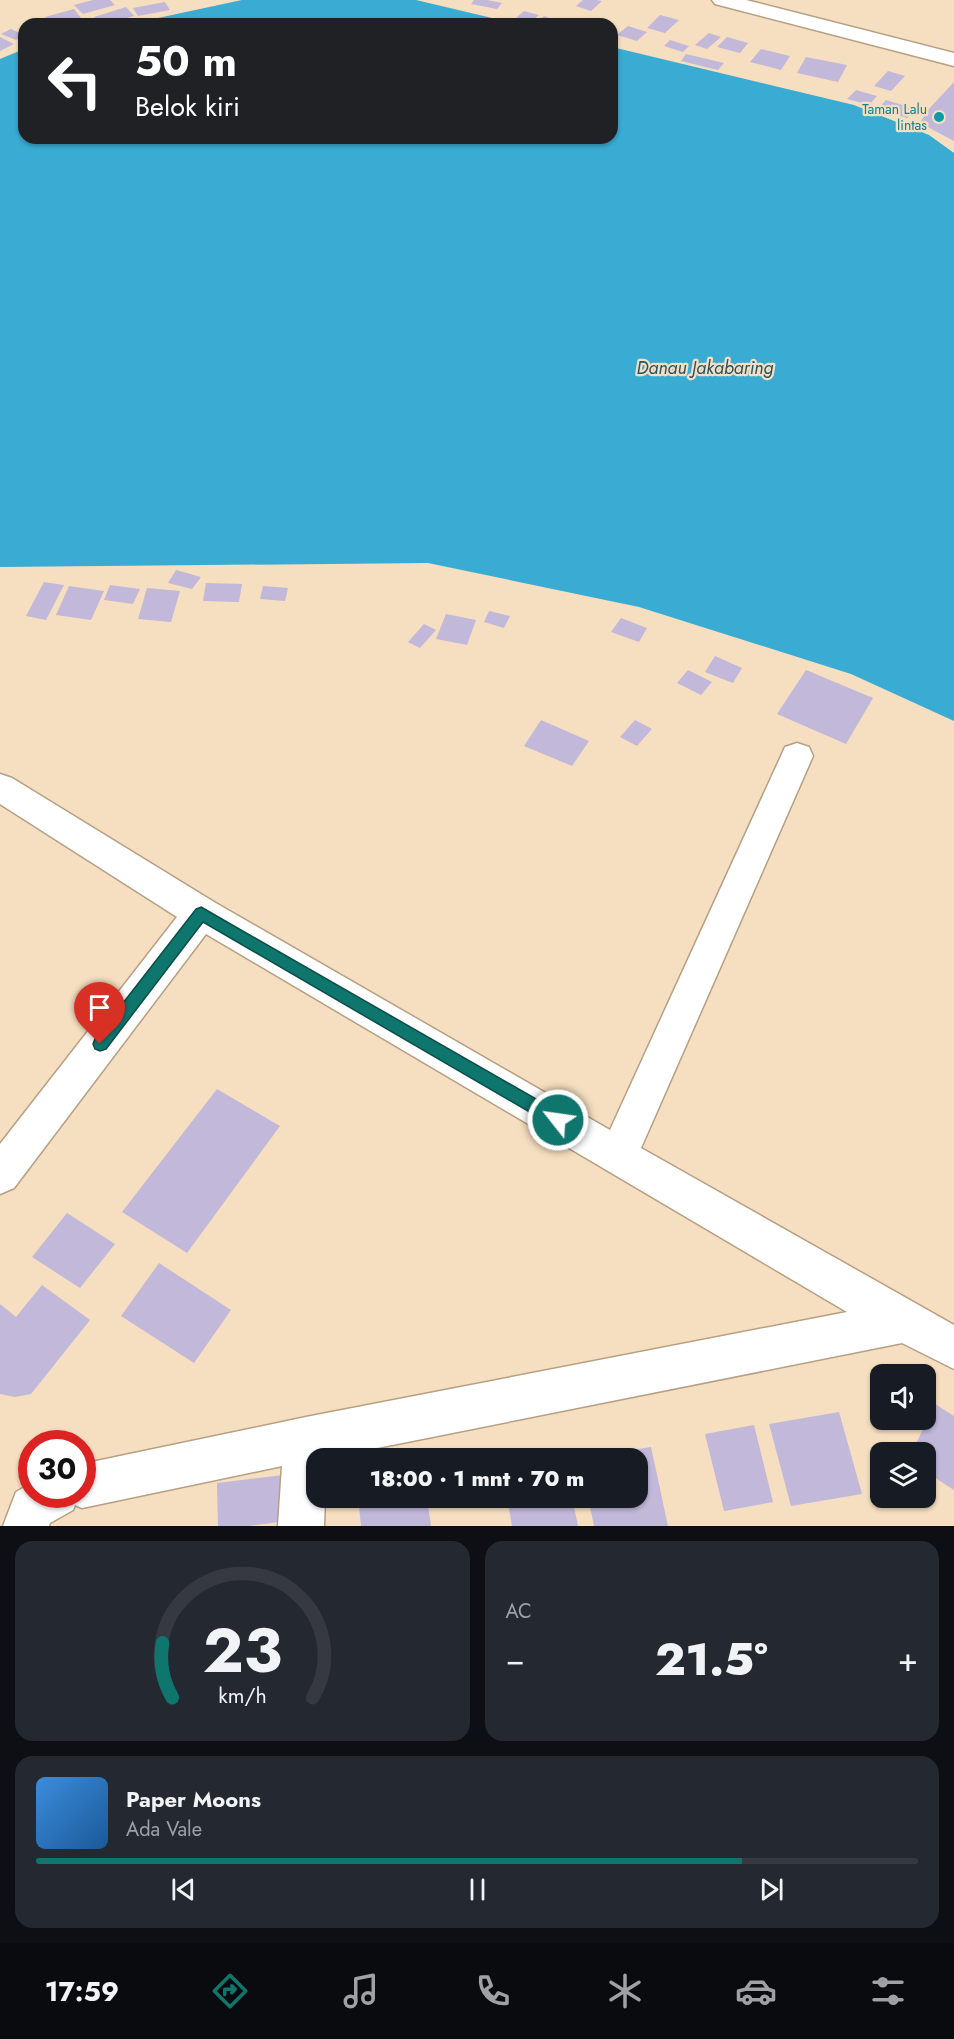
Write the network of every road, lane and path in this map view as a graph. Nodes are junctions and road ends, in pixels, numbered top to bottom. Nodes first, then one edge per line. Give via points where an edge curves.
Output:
1 (722, 0) edge
2 (954, 60) edge
3 (797, 756) dead end
4 (0, 787) edge
5 (201, 914) junction
6 (618, 1155) junction
7 (0, 1175) edge
8 (904, 1322) junction
9 (954, 1348) edge
10 (306, 1439) junction
11 (96, 1483) edge
12 (32, 1508) edge
13 (26, 1526) edge
14 (301, 1526) edge

1 - 2 street
3 - 6 street
4 - 5 street
5 - 6 street
5 - 7 street
6 - 8 street
8 - 9 street
8 - 10 street
10 - 11 street
10 - 14 street
12 - 13 street

